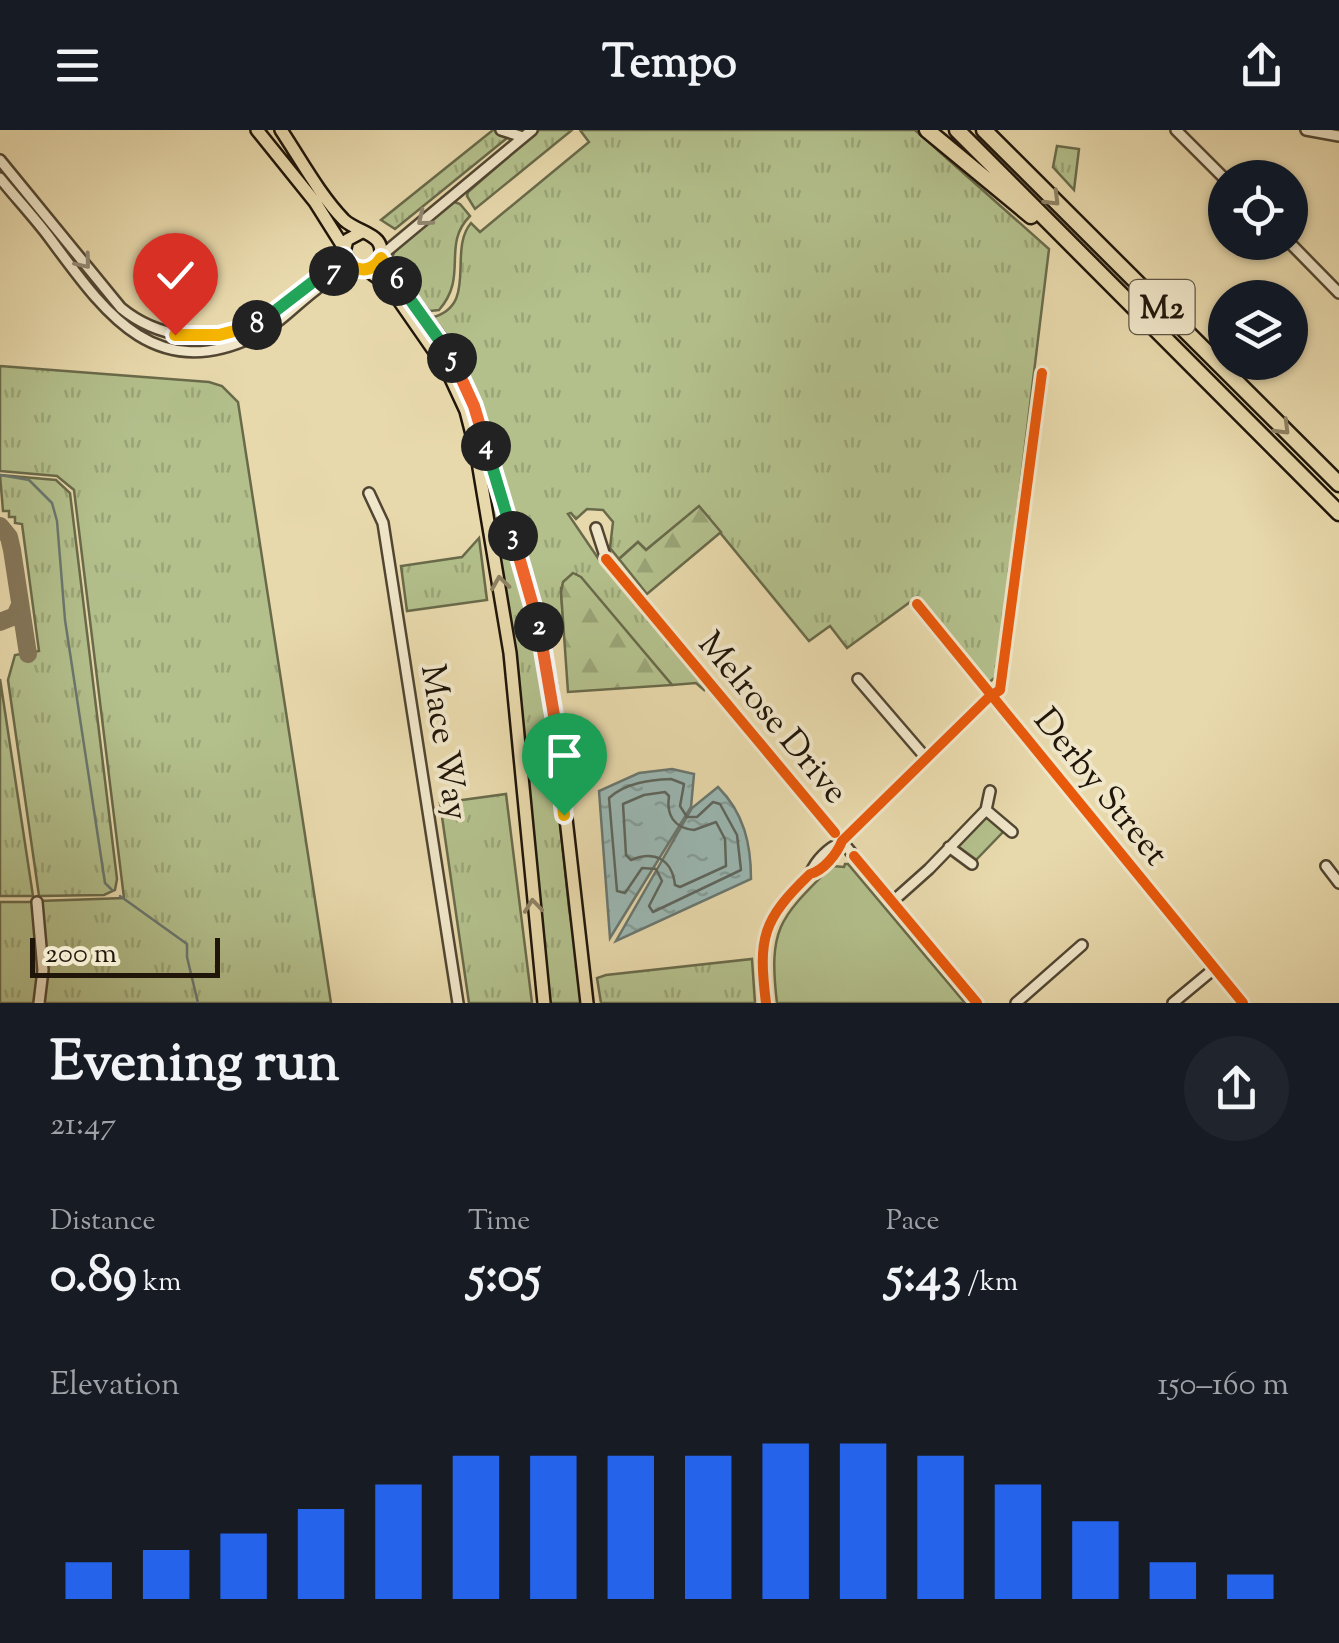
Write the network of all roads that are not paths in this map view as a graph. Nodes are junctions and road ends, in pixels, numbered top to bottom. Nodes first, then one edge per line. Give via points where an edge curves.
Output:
1 (256, 130) edge
2 (281, 130) edge
3 (501, 130) edge
4 (927, 130) edge
5 (957, 130) edge
6 (984, 130) edge
7 (1176, 130) edge
8 (1306, 130) edge
9 (528, 134) edge
10 (1339, 136) edge
11 (0, 160) edge
12 (1208, 162) edge
13 (0, 178) edge
14 (362, 232) junction
15 (344, 252) junction
16 (381, 256) junction
17 (1086, 260) junction
18 (1306, 260) edge
19 (362, 270) junction
20 (1339, 293) edge
21 (1042, 374) dead end
22 (1339, 484) edge
23 (369, 493) dead end
24 (1339, 513) edge
25 (596, 528) dead end
26 (917, 604) dead end
27 (858, 679) dead end
28 (992, 696) junction
29 (926, 758) junction
30 (990, 791) dead end
31 (986, 810) junction
32 (1012, 832) dead end
33 (842, 842) junction
34 (949, 847) junction
35 (972, 864) dead end
36 (1326, 866) dead end
37 (1339, 883) edge
38 (37, 902) dead end
39 (892, 902) junction
40 (1082, 946) dead end
41 (1214, 968) junction
42 (39, 1003) edge
43 (458, 1003) edge
44 (544, 1003) edge
45 (587, 1003) edge
46 (766, 1003) edge
47 (977, 1003) edge
48 (1016, 1003) edge
49 (1173, 1003) edge
50 (1243, 1003) edge

1 - 15 main road via 315,202
2 - 14 main road via 326,197
3 - 9 street
4 - 17 highway
5 - 17 highway, M2
6 -> 22 highway, M2
7 - 12 street
8 - 10 street
9 -> 16 street
11 -> 15 street via 120,308 168,333 209,336 254,327 335,270
13 - 19 street via 107,313 160,346 206,350 245,340 325,283
14 - 15 main road via 350,237
14 - 16 main road via 376,238
15 - 19 main road
16 - 19 main road
16 - 45 main road via 464,380 529,591 550,687
17 - 24 highway, M2
18 - 20 street
44 -> 19 main road via 506,625 476,450 446,368 390,288
21 - 28 street via 1004,678
23 - 43 street, Mace Way via 384,522
25 - 33 street, Melrose Drive via 606,559
26 - 28 street, Derby Street
27 - 29 street
28 - 29 street
28 - 41 street, Derby Street
29 - 33 street
30 - 31 street
31 - 32 street
31 - 34 street
33 - 39 street, Melrose Drive
33 - 46 street via 785,898 768,926 761,963
34 - 35 street
34 - 39 street
36 - 37 street
38 - 42 street
39 - 47 street, Melrose Drive
40 - 48 street
41 - 49 street
41 - 50 street, Derby Street

